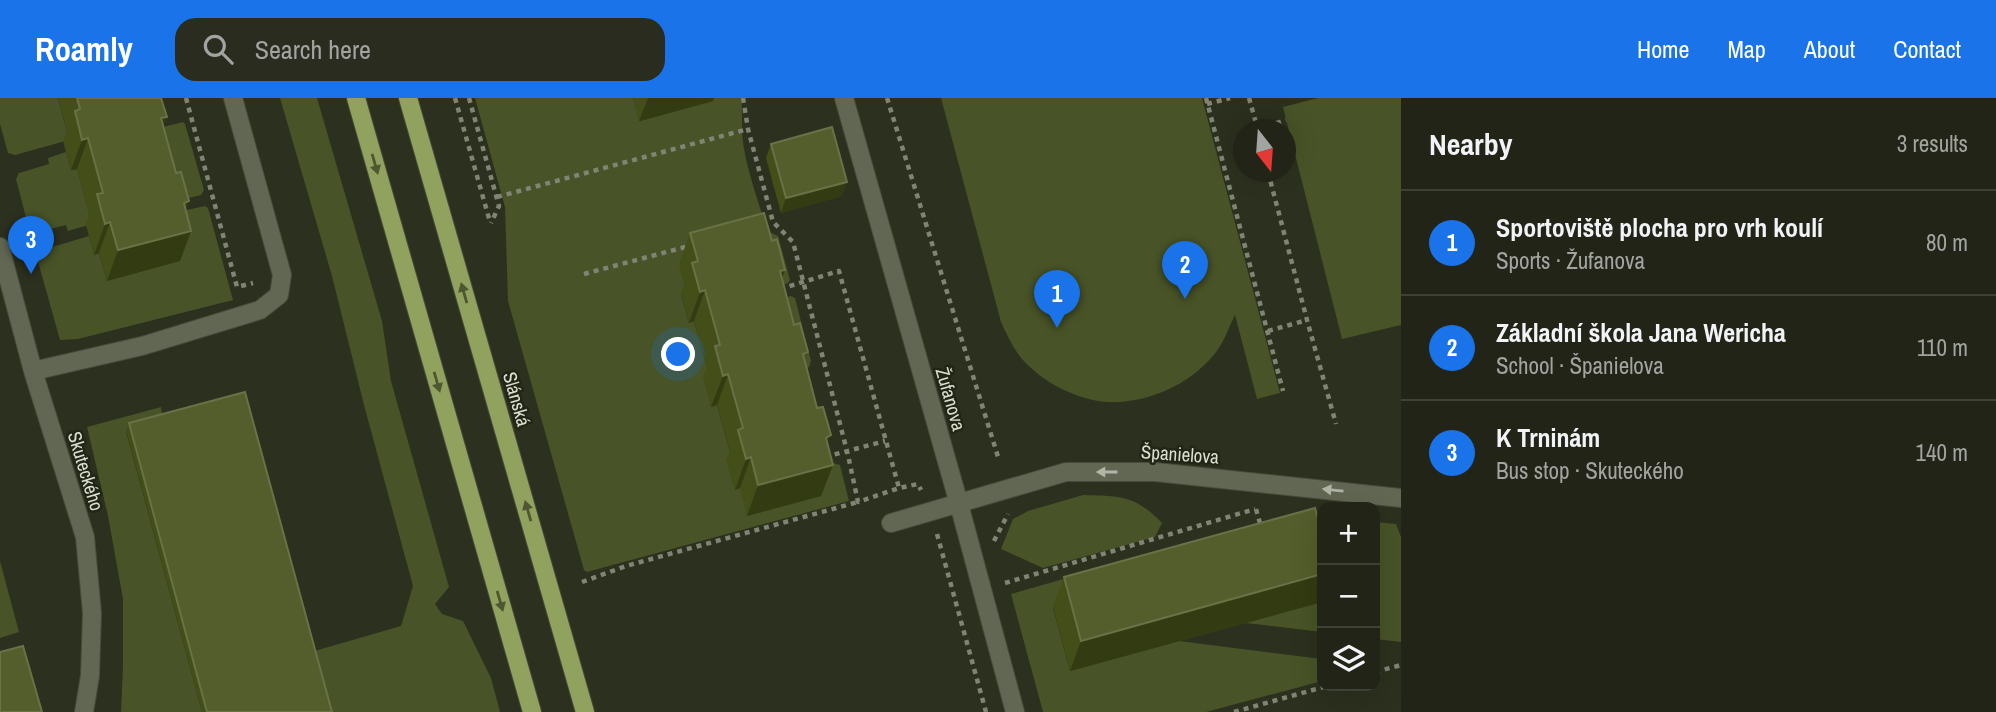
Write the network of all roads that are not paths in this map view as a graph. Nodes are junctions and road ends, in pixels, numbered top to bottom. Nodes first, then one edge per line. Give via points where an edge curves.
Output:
1 (233, 98) edge
2 (356, 98) edge
3 (408, 98) edge
4 (844, 98) edge
5 (0, 247) edge
6 (33, 371) junction
7 (1401, 498) edge
8 (959, 505) junction
9 (891, 523) dead end
10 (84, 712) edge
11 (532, 712) edge
12 (585, 712) edge
13 (1015, 712) edge

1 - 6 street via 282,275 279,295 260,310 142,346
2 -> 11 main road
12 -> 3 main road, Slánská
4 - 8 street, Žufanova
5 - 6 street, Skuteckého
6 - 10 street, Skuteckého via 85,537 92,613
7 -> 8 street, Španielova via 1155,471 1066,472
8 - 9 street, Španielova
8 - 13 street, Žufanova

